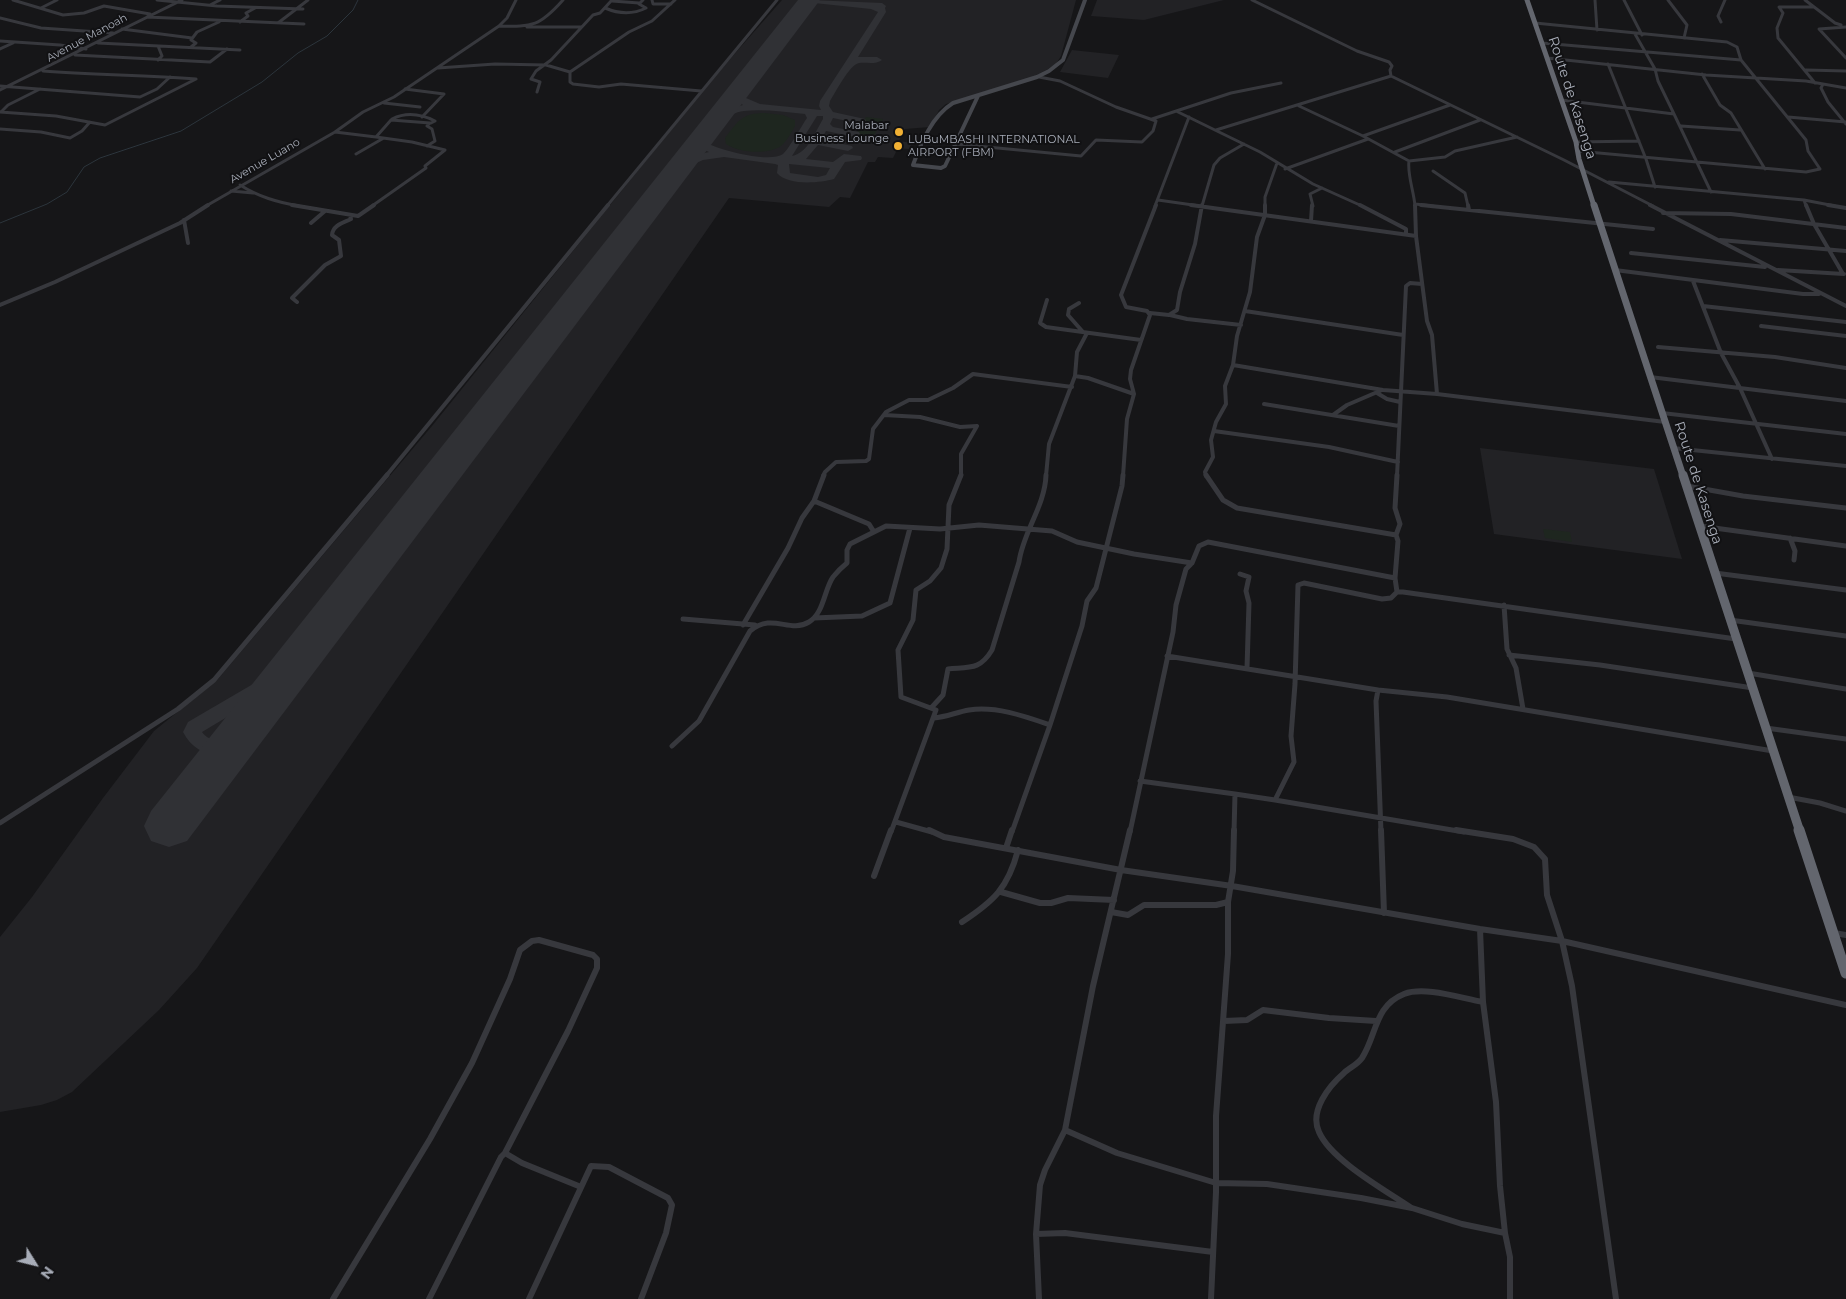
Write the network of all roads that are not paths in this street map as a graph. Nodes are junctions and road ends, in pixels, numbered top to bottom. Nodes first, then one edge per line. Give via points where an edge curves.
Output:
1 (13, 0) edge
2 (57, 0) edge
3 (157, 0) edge
4 (182, 0) edge
5 (220, 0) edge
6 (308, 0) edge
7 (516, 0) edge
8 (563, 0) edge
9 (612, 0) edge
10 (642, 0) edge
11 (652, 0) edge
12 (675, 0) edge
13 (777, 0) edge
14 (1085, 0) edge
15 (1252, 0) edge
16 (1527, 0) edge
17 (1595, 0) edge
18 (1624, 0) edge
19 (1668, 0) edge
20 (1725, 0) edge
21 (1805, 0) edge
22 (177, 2) junction
23 (621, 2) junction
24 (640, 3) junction
25 (671, 4) junction
26 (210, 6) junction
27 (616, 6) dead end
28 (1814, 7) junction
29 (41, 8) junction
30 (256, 8) junction
31 (604, 8) junction
32 (296, 9) junction
33 (302, 9) dead end
34 (151, 14) junction
35 (144, 17) junction
36 (0, 20) edge
37 (220, 21) junction
38 (240, 22) junction
39 (1721, 22) dead end
40 (1833, 22) junction
41 (278, 23) junction
42 (1535, 23) junction
43 (304, 24) dead end
44 (499, 26) junction
45 (1833, 26) junction
46 (1846, 26) edge
47 (527, 27) junction
48 (581, 27) junction
49 (122, 29) junction
50 (1597, 30) junction
51 (114, 33) junction
52 (1635, 34) junction
53 (1642, 34) junction
54 (192, 38) junction
55 (1684, 38) junction
56 (0, 41) edge
57 (16, 42) junction
58 (97, 43) junction
59 (1542, 43) junction
60 (158, 46) junction
61 (0, 48) edge
62 (191, 48) junction
63 (86, 49) junction
64 (227, 49) junction
65 (240, 50) dead end
66 (1643, 51) junction
67 (74, 56) junction
68 (1547, 58) junction
69 (1846, 58) edge
70 (158, 60) junction
71 (1741, 60) junction
72 (1608, 64) junction
73 (546, 65) junction
74 (438, 68) junction
75 (1655, 69) junction
76 (1806, 70) junction
77 (43, 71) junction
78 (1846, 71) edge
79 (570, 72) junction
80 (1702, 74) junction
81 (1391, 76) junction
82 (170, 77) junction
83 (1039, 77) junction
84 (1756, 78) junction
85 (1815, 82) junction
86 (1282, 83) dead end
87 (1823, 84) junction
88 (0, 86) edge
89 (8, 87) junction
90 (1846, 88) edge
91 (41, 89) junction
92 (405, 89) junction
93 (0, 90) edge
94 (700, 91) junction
95 (537, 92) dead end
96 (978, 96) junction
97 (1561, 100) junction
98 (384, 102) junction
99 (1450, 105) junction
100 (1299, 106) junction
101 (420, 107) dead end
102 (1624, 107) junction
103 (1176, 111) junction
104 (1, 112) edge
105 (1674, 114) junction
106 (422, 116) junction
107 (1788, 117) junction
108 (1189, 118) junction
109 (1152, 119) junction
110 (392, 120) junction
111 (1480, 120) junction
112 (90, 122) junction
113 (431, 123) junction
114 (1845, 123) edge
115 (1681, 126) junction
116 (0, 129) edge
117 (1216, 130) junction
118 (1740, 130) junction
119 (335, 132) junction
120 (1363, 136) junction
121 (376, 137) junction
122 (1517, 137) junction
123 (382, 138) junction
124 (1368, 139) junction
125 (1639, 141) junction
126 (1576, 142) junction
127 (956, 144) junction
128 (1244, 144) junction
129 (427, 146) junction
130 (1395, 152) junction
131 (356, 154) dead end
132 (1578, 155) junction
133 (1646, 159) junction
134 (1564, 160) junction
135 (1409, 161) junction
136 (1277, 163) junction
137 (1698, 163) junction
138 (1765, 168) junction
139 (1285, 169) junction
140 (1433, 171) dead end
141 (1583, 172) junction
142 (1603, 182) junction
143 (240, 185) junction
144 (1655, 187) junction
145 (1322, 188) junction
146 (230, 191) junction
147 (1711, 192) junction
148 (217, 193) dead end
149 (253, 193) junction
150 (224, 194) junction
151 (1158, 200) junction
152 (1804, 200) junction
153 (1415, 204) junction
154 (1202, 205) junction
155 (1846, 208) edge
156 (1469, 210) junction
157 (325, 211) junction
158 (1663, 212) junction
159 (350, 215) junction
160 (1265, 215) junction
161 (184, 220) junction
162 (1312, 221) junction
163 (311, 223) dead end
164 (1814, 224) junction
165 (1601, 225) junction
166 (1846, 228) edge
167 (1653, 229) dead end
168 (1406, 234) junction
169 (1416, 236) junction
170 (1718, 240) junction
171 (188, 243) dead end
172 (1830, 250) junction
173 (1846, 251) edge
174 (1631, 253) dead end
175 (1770, 267) junction
176 (1615, 270) junction
177 (1775, 270) junction
178 (1845, 274) edge
179 (1693, 281) junction
180 (1422, 284) junction
181 (1820, 294) junction
182 (1046, 300) dead end
183 (297, 302) dead end
184 (1079, 303) dead end
185 (0, 306) edge
186 (1703, 306) junction
187 (1846, 306) edge
188 (1245, 311) junction
189 (1150, 313) junction
190 (1169, 315) junction
191 (1846, 322) edge
192 (1241, 324) junction
193 (1761, 326) dead end
194 (1085, 332) junction
195 (1403, 335) junction
196 (1846, 336) edge
197 (1141, 340) junction
198 (1658, 347) dead end
199 (1721, 353) junction
200 (1233, 365) junction
201 (1846, 368) edge
202 (1076, 376) junction
203 (1650, 377) junction
204 (1072, 387) junction
205 (1740, 388) junction
206 (1383, 390) junction
207 (1402, 391) junction
208 (1377, 393) junction
209 (1134, 394) junction
210 (1436, 394) junction
211 (1846, 401) edge
212 (1400, 402) junction
213 (1264, 404) dead end
214 (1662, 412) junction
215 (884, 415) junction
216 (1333, 415) junction
217 (1665, 422) junction
218 (1757, 425) junction
219 (1399, 426) junction
220 (1214, 431) junction
221 (1846, 434) edge
222 (1674, 448) junction
223 (1772, 459) junction
224 (1398, 462) junction
225 (1846, 466) edge
226 (1687, 486) junction
227 (814, 501) junction
228 (1846, 508) edge
229 (1700, 526) junction
230 (910, 528) junction
231 (1030, 528) junction
232 (947, 529) junction
233 (874, 532) junction
234 (1396, 535) junction
235 (1790, 538) junction
236 (1846, 546) edge
237 (1105, 548) junction
238 (1794, 560) dead end
239 (1192, 563) junction
240 (1714, 573) junction
241 (1240, 574) dead end
242 (1395, 578) junction
243 (1846, 590) edge
244 (1397, 592) junction
245 (1504, 605) junction
246 (814, 618) junction
247 (683, 619) dead end
248 (1730, 620) junction
249 (743, 625) junction
250 (755, 625) junction
251 (1846, 636) edge
252 (1736, 639) junction
253 (1167, 656) junction
254 (1509, 656) junction
255 (1247, 668) junction
256 (1748, 673) junction
257 (1295, 677) junction
258 (1753, 688) junction
259 (1846, 689) edge
260 (1378, 690) junction
261 (932, 707) junction
262 (1523, 709) junction
263 (934, 718) junction
264 (1050, 724) junction
265 (1766, 728) junction
266 (1846, 738) edge
267 (672, 746) dead end
268 (1773, 751) junction
269 (1140, 781) junction
270 (1235, 794) junction
271 (1788, 797) junction
272 (1274, 800) junction
273 (1846, 811) edge
274 (1380, 819) junction
275 (896, 822) junction
276 (0, 823) edge
277 (1006, 848) junction
278 (1018, 850) junction
279 (1121, 870) junction
280 (874, 876) dead end
281 (1232, 886) junction
282 (1001, 892) junction
283 (1114, 900) junction
284 (1228, 902) junction
285 (1111, 912) junction
286 (1384, 913) junction
287 (962, 922) dead end
288 (1480, 929) junction
289 (1832, 933) junction
290 (1846, 935) edge
291 (1562, 941) junction
292 (1846, 973) edge
293 (1483, 1002) junction
294 (1846, 1005) edge
295 (1224, 1021) junction
296 (1376, 1021) junction
297 (1065, 1130) junction
298 (505, 1153) junction
299 (1216, 1183) junction
300 (582, 1187) junction
301 (1412, 1208) junction
302 (1504, 1233) junction
303 (1036, 1234) junction
304 (1213, 1252) junction
305 (333, 1299) edge
306 (429, 1299) edge
307 (530, 1299) edge
308 (641, 1299) edge
309 (1039, 1299) edge
310 (1211, 1299) edge
311 (1510, 1299) edge
312 (1616, 1299) edge

1 - 29 street
2 - 29 street
3 - 22 street
4 - 22 street, Avenue Manoah
5 - 26 street
6 - 32 street
7 - 44 street, Avenue Luano
8 - 47 street via 549,16
9 - 23 street
9 - 31 street
10 - 24 street
11 - 25 street via 653,4
12 - 25 street
13 - 94 street
14 - 83 main road via 1063,60
15 - 81 street via 1358,51 1389,62
16 - 42 highway, Route de Kasenga
17 - 50 street
18 - 53 street
19 - 55 street via 1687,26
20 - 39 street via 1718,16
21 - 28 street
22 - 26 street
22 - 34 street, Avenue Manoah
23 - 24 street
23 - 27 street
24 - 31 street via 646,8 626,15
25 - 79 street via 652,21
26 - 30 street
28 - 40 street
28 - 76 street via 1779,7 1783,13 1776,30 1776,36
29 - 34 street via 65,15 82,14 104,6
30 - 32 street
30 - 38 street via 246,13 248,16
31 - 48 street
32 - 33 street
32 - 41 street
34 - 35 street, Avenue Manoah
35 - 37 street
35 - 49 street, Avenue Manoah
36 - 51 street via 48,29
37 - 38 street
37 - 54 street via 197,32
38 - 41 street
40 - 45 street
40 - 46 street
41 - 43 street
42 - 50 street
42 - 59 highway, Route de Kasenga
44 - 47 street
44 - 74 street, Avenue Luano
45 - 46 street
45 - 69 street via 1819,29
47 - 48 street
48 - 73 street
49 - 51 street, Avenue Manoah
49 - 54 street
50 - 52 street
51 - 58 street, Avenue Manoah
52 - 53 street
52 - 66 street
53 - 55 street
54 - 62 street via 196,43
55 - 71 street via 1727,42 1737,47
56 - 57 street
57 - 61 street
57 - 63 street
58 - 60 street
58 - 63 street, Avenue Manoah
59 - 66 street
59 - 68 highway, Route de Kasenga
60 - 62 street
60 - 70 street via 162,56
62 - 64 street
63 - 67 street, Avenue Manoah
64 - 65 street
64 - 70 street via 212,61
66 - 71 street
66 - 75 street
67 - 70 street
67 - 77 street, Avenue Manoah
68 - 72 street
68 - 97 highway, Route de Kasenga
71 - 84 street
72 - 75 street
72 - 102 street
73 - 74 street
73 - 79 street
73 - 95 street via 531,78 540,82
74 - 92 street, Avenue Luano
75 - 80 street
75 - 105 street
76 - 78 street
76 - 85 street
77 - 82 street
77 - 89 street, Avenue Manoah
79 - 94 street via 573,84 599,87 621,84
80 - 84 street
80 - 118 street via 1712,94 1731,113
81 - 99 street
81 - 100 street
82 - 91 street via 157,89 140,97
82 - 112 street via 196,79 107,125
83 - 96 main road
83 - 109 street via 1060,80 1116,107
84 - 85 street
84 - 107 street
85 - 87 street
86 - 103 street via 1231,93
87 - 90 street
87 - 114 street via 1821,88 1826,99
88 - 89 street
89 - 91 street
89 - 93 street, Avenue Manoah
91 - 104 street via 32,96 8,104
92 - 98 street, Avenue Luano
92 - 106 street via 444,94
94 - 276 street via 404,455 214,680 178,709
96 - 127 main road
96 - 127 main road via 943,108 913,165 944,167
97 - 102 street
97 - 126 highway, Route de Kasenga
98 - 101 street
98 - 119 street, Avenue Luano
99 - 111 street
99 - 120 street
100 - 117 street
100 - 120 street
102 - 105 street
102 - 125 street
103 - 108 street
103 - 109 street
104 - 112 street
105 - 115 street
106 - 110 street via 404,115
106 - 113 street via 434,121
107 - 114 street
107 - 138 street via 1806,140 1808,151 1820,169 1806,172
108 - 117 street
108 - 151 street
109 - 127 street via 1156,120 1153,131 1142,142 1098,139 1081,156
110 - 113 street
110 - 121 street
111 - 122 street
111 - 130 street
112 - 116 street via 70,138
113 - 129 street via 427,126 432,129 435,141
115 - 118 street
115 - 137 street
117 - 128 street
118 - 138 street
119 - 121 street
119 - 143 street, Avenue Luano
120 - 124 street
121 - 123 street
122 - 134 street
122 - 135 street via 1455,151 1449,156
123 - 129 street
123 - 131 street
124 - 130 street
124 - 139 street
125 - 126 street
125 - 133 street
126 - 132 highway, Route de Kasenga
128 - 136 street
128 - 154 street via 1214,165
129 - 159 street via 446,150 365,212 358,216
130 - 135 street
132 - 133 street
132 - 134 street
132 - 141 highway, Route de Kasenga
133 - 137 street
133 - 144 street
134 - 141 street
135 - 153 street
136 - 139 street
136 - 160 street via 1265,197
137 - 138 street
137 - 147 street
139 - 145 street
140 - 156 street via 1467,195
141 - 142 street
141 - 165 highway, Route de Kasenga
142 - 144 street
142 - 158 street
143 - 146 street, Avenue Luano
143 - 149 street
144 - 147 street
145 - 162 street via 1310,194
145 - 168 street via 1406,229
146 - 149 street
146 - 150 street, Avenue Luano
147 - 152 street
148 - 150 street
149 - 157 street via 289,205
150 - 161 street, Avenue Luano
151 - 154 street
151 - 189 street via 1121,295 1126,307
152 - 155 street
152 - 164 street
153 - 156 street
153 - 169 street
154 - 160 street
154 - 190 street via 1177,310
156 - 165 street
157 - 159 street
157 - 163 street
158 - 164 street via 1722,214
158 - 170 street
159 - 183 street via 351,219 331,231 339,240 340,256 325,265 296,293 292,298
160 - 162 street
160 - 188 street via 1257,237
161 - 171 street
161 - 185 street, Avenue Luano
162 - 168 street
164 - 166 street
164 - 172 street
165 - 167 street
165 - 176 highway, Route de Kasenga
168 - 169 street
169 - 180 street
170 - 172 street
170 - 175 street
172 - 173 street
172 - 178 street
174 - 175 street
175 - 177 street
176 - 179 street
176 - 203 highway, Route de Kasenga
177 - 178 street
177 - 181 street
179 - 181 street
179 - 186 street
180 - 195 street via 1407,284
180 - 210 street via 1432,335
181 - 187 street
182 - 194 street via 1042,325
184 - 194 street via 1068,312 1072,321
186 - 191 street
186 - 199 street
188 - 192 street
188 - 195 street
189 - 190 street
189 - 197 street
190 - 192 street
192 - 200 street
193 - 196 street
194 - 197 street
194 - 202 street via 1077,352
195 - 207 street
197 - 209 street via 1131,370
198 - 199 street
199 - 201 street
199 - 205 street
200 - 206 street
200 - 220 street via 1225,386 1226,404
202 - 204 street
202 - 209 street
203 - 205 street
203 - 214 highway, Route de Kasenga
204 - 215 street via 973,374 928,400 905,402
204 - 231 street via 1049,444 1046,482
205 - 211 street
205 - 218 street
206 - 207 street
206 - 208 street
207 - 210 street
207 - 212 street
208 - 212 street
208 - 216 street
209 - 237 street via 1127,419 1122,486
210 - 217 street
212 - 219 street
213 - 216 street
214 - 217 highway, Route de Kasenga
214 - 218 street
215 - 227 street via 873,429 870,459 836,462 826,472
215 - 232 street via 920,417 960,427 977,426 961,454 962,473 949,505
216 - 219 street
217 - 222 highway, Route de Kasenga
218 - 221 street
218 - 223 street
219 - 224 street
220 - 224 street via 1329,447
220 - 234 street via 1210,440 1213,457 1206,469 1206,477 1223,500 1237,508
222 - 223 street
222 - 226 highway, Route de Kasenga
223 - 225 street
224 - 234 street via 1395,508 1400,524
226 - 228 street
226 - 229 highway, Route de Kasenga
227 - 233 street via 869,524
227 - 249 street
229 - 235 street
229 - 240 highway, Route de Kasenga
230 - 232 street
230 - 233 street via 886,526
230 - 246 street via 890,603 862,616
231 - 232 street via 979,525
231 - 237 street via 1052,531 1077,542
231 - 261 street via 1021,547 992,650 977,667 948,669 943,695
232 - 261 street via 947,549 942,568 916,590 913,620 898,650 901,697
233 - 246 street via 850,544 847,563 834,577
234 - 242 street via 1398,558
235 - 236 street
235 - 238 street via 1795,551
237 - 239 street
237 - 264 street via 1096,588 1087,601
239 - 242 street via 1199,546 1208,542
239 - 253 street via 1186,569 1176,605
240 - 243 street
240 - 248 highway, Route de Kasenga
241 - 255 street via 1249,577 1246,591 1249,603
242 - 244 street
244 - 245 street
244 - 257 street via 1392,598 1382,599 1304,583 1298,585
245 - 252 street
245 - 254 street
246 - 250 street via 801,624 784,625 771,620
247 - 249 street
248 - 251 street
248 - 252 highway, Route de Kasenga
249 - 250 street
250 - 267 street via 699,721
252 - 256 highway, Route de Kasenga
253 - 255 street
253 - 269 street
254 - 258 street via 1600,665
254 - 262 street via 1516,668
255 - 257 street
256 - 258 highway, Route de Kasenga
256 - 259 street
257 - 260 street
257 - 272 street via 1291,736 1294,762
258 - 265 highway, Route de Kasenga
260 - 262 street
260 - 274 street
261 - 263 street via 936,710
262 - 268 street
263 - 264 street via 985,709
263 - 275 street
264 - 277 street
265 - 266 street
265 - 268 highway, Route de Kasenga
268 - 271 highway, Route de Kasenga
269 - 270 street
269 - 279 street
270 - 272 street
270 - 281 street
271 - 273 street
271 - 289 highway, Route de Kasenga
272 - 274 street
274 - 286 street
274 - 291 street via 1513,839 1534,847 1545,859 1547,895
275 - 277 street via 944,837
275 - 280 street
277 - 278 street
278 - 279 street
278 - 282 street via 1008,883
279 - 281 street
279 - 283 street
281 - 284 street
281 - 286 street
282 - 283 street via 1040,903 1068,898
282 - 287 street
283 - 285 street
284 - 285 street via 1216,905 1144,905 1128,915
284 - 295 street
285 - 297 street
286 - 288 street
288 - 291 street
288 - 293 street
289 - 290 street
289 - 292 highway, Route de Kasenga
291 - 294 street
291 - 312 street via 1572,986
293 - 296 street via 1418,990 1382,1008
293 - 302 street via 1496,1102
295 - 296 street via 1247,1020 1263,1010
295 - 299 street via 1216,1116
296 - 301 street via 1363,1057 1337,1079 1325,1096 1316,1122 1331,1149
297 - 299 street via 1116,1152
297 - 303 street via 1040,1185
298 - 300 street
298 - 305 street via 597,968 597,959 592,955 539,940 520,950 472,1064
298 - 306 street
299 - 301 street via 1267,1184
299 - 304 street
300 - 307 street
300 - 308 street via 591,1166 609,1167 668,1198 672,1205 666,1233
301 - 302 street
302 - 311 street via 1510,1257
303 - 304 street via 1070,1234
303 - 309 street
304 - 310 street

